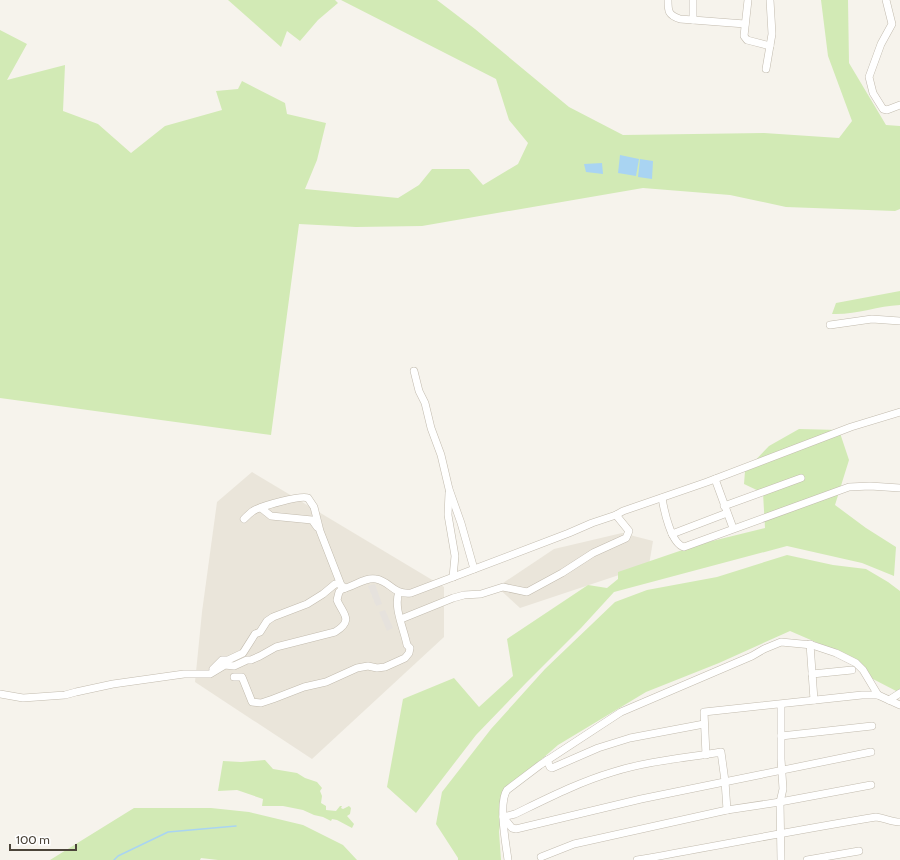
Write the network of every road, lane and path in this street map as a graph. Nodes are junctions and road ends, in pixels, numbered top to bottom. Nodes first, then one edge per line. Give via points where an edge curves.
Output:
1 (668, 0) edge
2 (693, 0) edge
3 (748, 0) edge
4 (770, 0) edge
5 (886, 0) edge
6 (693, 20) junction
7 (745, 24) junction
8 (770, 46) junction
9 (766, 69) dead end
10 (900, 105) edge
11 (900, 321) edge
12 (830, 325) dead end
13 (414, 371) dead end
14 (900, 412) edge
15 (801, 478) dead end
16 (715, 479) junction
17 (900, 488) edge
18 (449, 489) junction
19 (662, 498) junction
20 (724, 506) junction
21 (261, 508) junction
22 (727, 513) junction
23 (616, 515) junction
24 (244, 519) dead end
25 (733, 528) junction
26 (320, 531) junction
27 (672, 534) junction
28 (474, 569) junction
29 (453, 576) junction
30 (343, 587) junction
31 (399, 592) junction
32 (401, 619) junction
33 (810, 644) junction
34 (852, 670) dead end
35 (210, 674) junction
36 (812, 674) junction
37 (234, 677) dead end
38 (900, 693) edge
39 (0, 694) edge
40 (878, 695) junction
41 (814, 700) junction
42 (889, 700) junction
43 (781, 705) junction
44 (900, 705) edge
45 (704, 724) junction
46 (872, 726) dead end
47 (781, 736) junction
48 (871, 752) dead end
49 (706, 755) junction
50 (547, 760) junction
51 (783, 769) junction
52 (725, 781) junction
53 (871, 785) dead end
54 (780, 802) junction
55 (727, 810) junction
56 (503, 817) junction
57 (900, 822) edge
58 (780, 834) junction
59 (859, 851) dead end
60 (541, 857) dead end
61 (508, 860) edge
62 (637, 860) edge
63 (781, 860) edge
64 (807, 860) edge

1 - 6 street via 669,11 673,17
2 - 6 street
3 - 7 street
4 - 8 street
5 - 10 street via 892,24 870,73 870,85 883,109
6 - 7 street
7 - 8 street via 744,36 747,40
8 - 9 street
11 - 12 street via 872,319
13 - 18 street
14 - 16 street via 851,427
15 - 20 street
16 - 19 street
16 - 20 street
17 - 25 street via 849,487
18 - 28 street
18 - 29 street via 448,515 455,556
19 - 23 street
19 - 27 street
20 - 22 street
21 - 24 street
21 - 26 street via 271,516 312,520
21 - 26 street via 306,497 314,507
22 - 25 street
22 - 27 street
23 - 28 street
23 - 32 street via 630,531 626,538 593,553 527,592 503,587 481,594 464,595
25 - 27 street via 684,547 678,545
26 - 30 street
28 - 29 street
29 - 31 street via 411,593
30 - 31 street via 375,579 383,581
30 - 35 street via 335,584 307,604 273,617 255,634 243,653 222,660
30 - 35 street via 337,598 346,616 339,630 276,647 234,666 225,665
31 - 32 street via 397,603
32 - 37 street via 410,648 409,653 405,658 384,667 357,668 326,682 258,703 252,702 242,677
33 - 36 street
33 - 40 street via 856,663
33 - 50 street via 784,642 764,648 752,656 621,712
34 - 36 street
35 - 39 street via 184,674 113,684 65,695 23,698
36 - 41 street
38 - 42 street
40 - 41 street
40 - 42 street
41 - 43 street
42 - 44 street
43 - 45 street via 705,712
43 - 47 street
45 - 49 street
45 - 50 street via 630,738 598,748 552,768
46 - 47 street
47 - 51 street
48 - 51 street
49 - 52 street via 722,753
49 - 56 street via 612,772
50 - 56 street via 506,792
51 - 52 street
51 - 54 street via 784,789
52 - 55 street
52 - 56 street via 641,798 516,829
53 - 54 street
54 - 55 street
54 - 58 street
55 - 60 street via 574,844
56 - 61 street
57 - 58 street via 876,817
58 - 62 street
58 - 63 street
59 - 64 street

